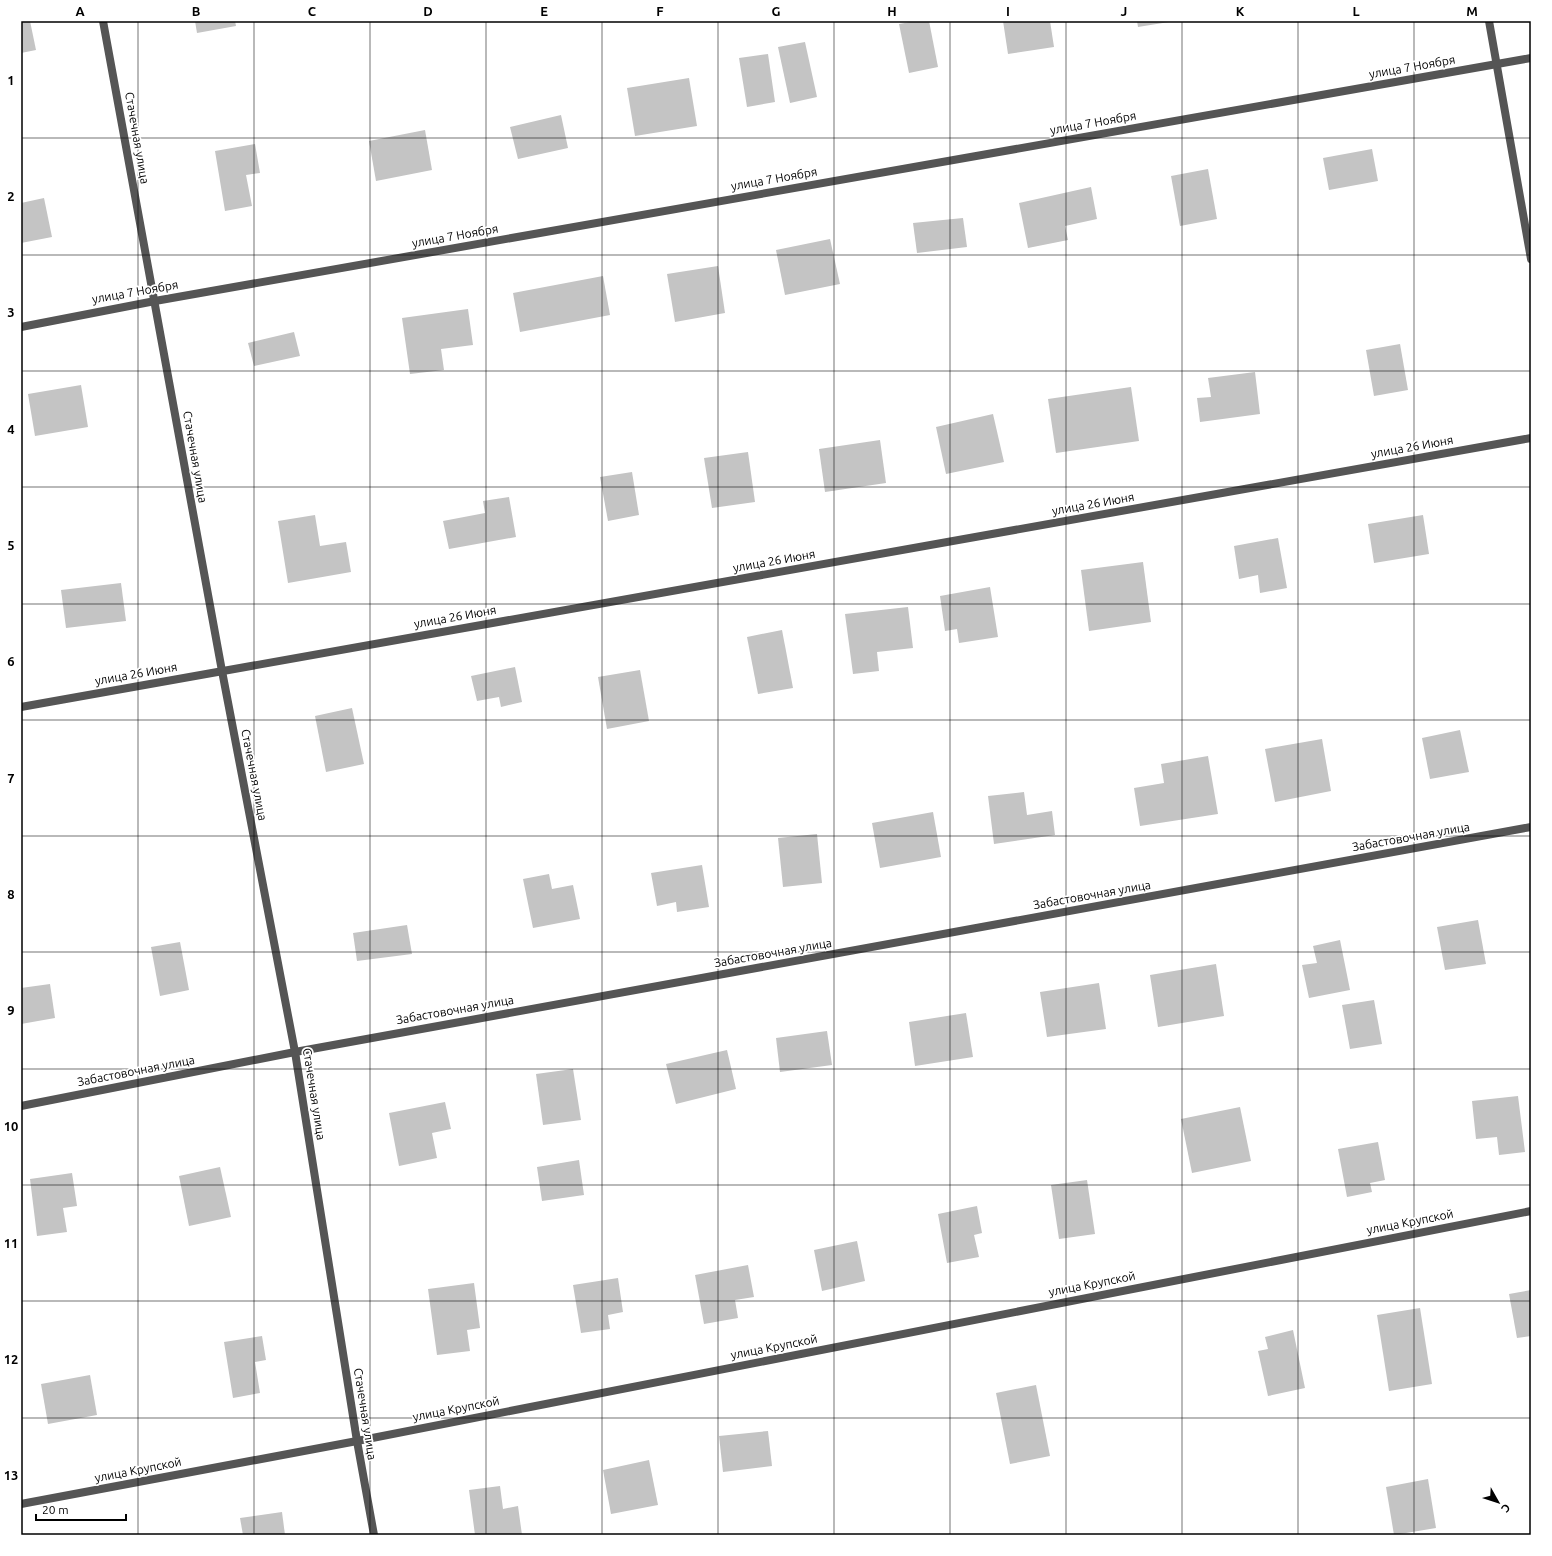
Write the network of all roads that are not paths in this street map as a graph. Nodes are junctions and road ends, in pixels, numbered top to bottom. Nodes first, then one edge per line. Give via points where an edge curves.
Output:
1 (103, 21) edge
2 (1489, 21) edge
3 (1531, 58) edge
4 (1498, 64) junction
5 (1531, 259) edge
6 (155, 301) junction
7 (21, 327) edge
8 (1531, 438) edge
9 (222, 671) junction
10 (21, 707) edge
11 (1531, 827) edge
12 (295, 1052) junction
13 (21, 1106) edge
14 (1531, 1211) edge
15 (357, 1441) junction
16 (21, 1504) edge
17 (374, 1535) edge

1 - 6 street, Стачечная улица
2 - 4 street
3 - 4 street, улица 7 Ноября
4 - 5 street
4 - 6 street, улица 7 Ноября
6 - 7 street, улица 7 Ноября
6 - 9 street, Стачечная улица
8 - 9 street, улица 26 Июня
9 - 10 street, улица 26 Июня
9 - 12 street, Стачечная улица
11 - 12 street, Забастовочная улица
12 - 13 street, Забастовочная улица
12 - 15 street, Стачечная улица
14 - 15 street, улица Крупской
15 - 16 street, улица Крупской
15 - 17 street, Стачечная улица

